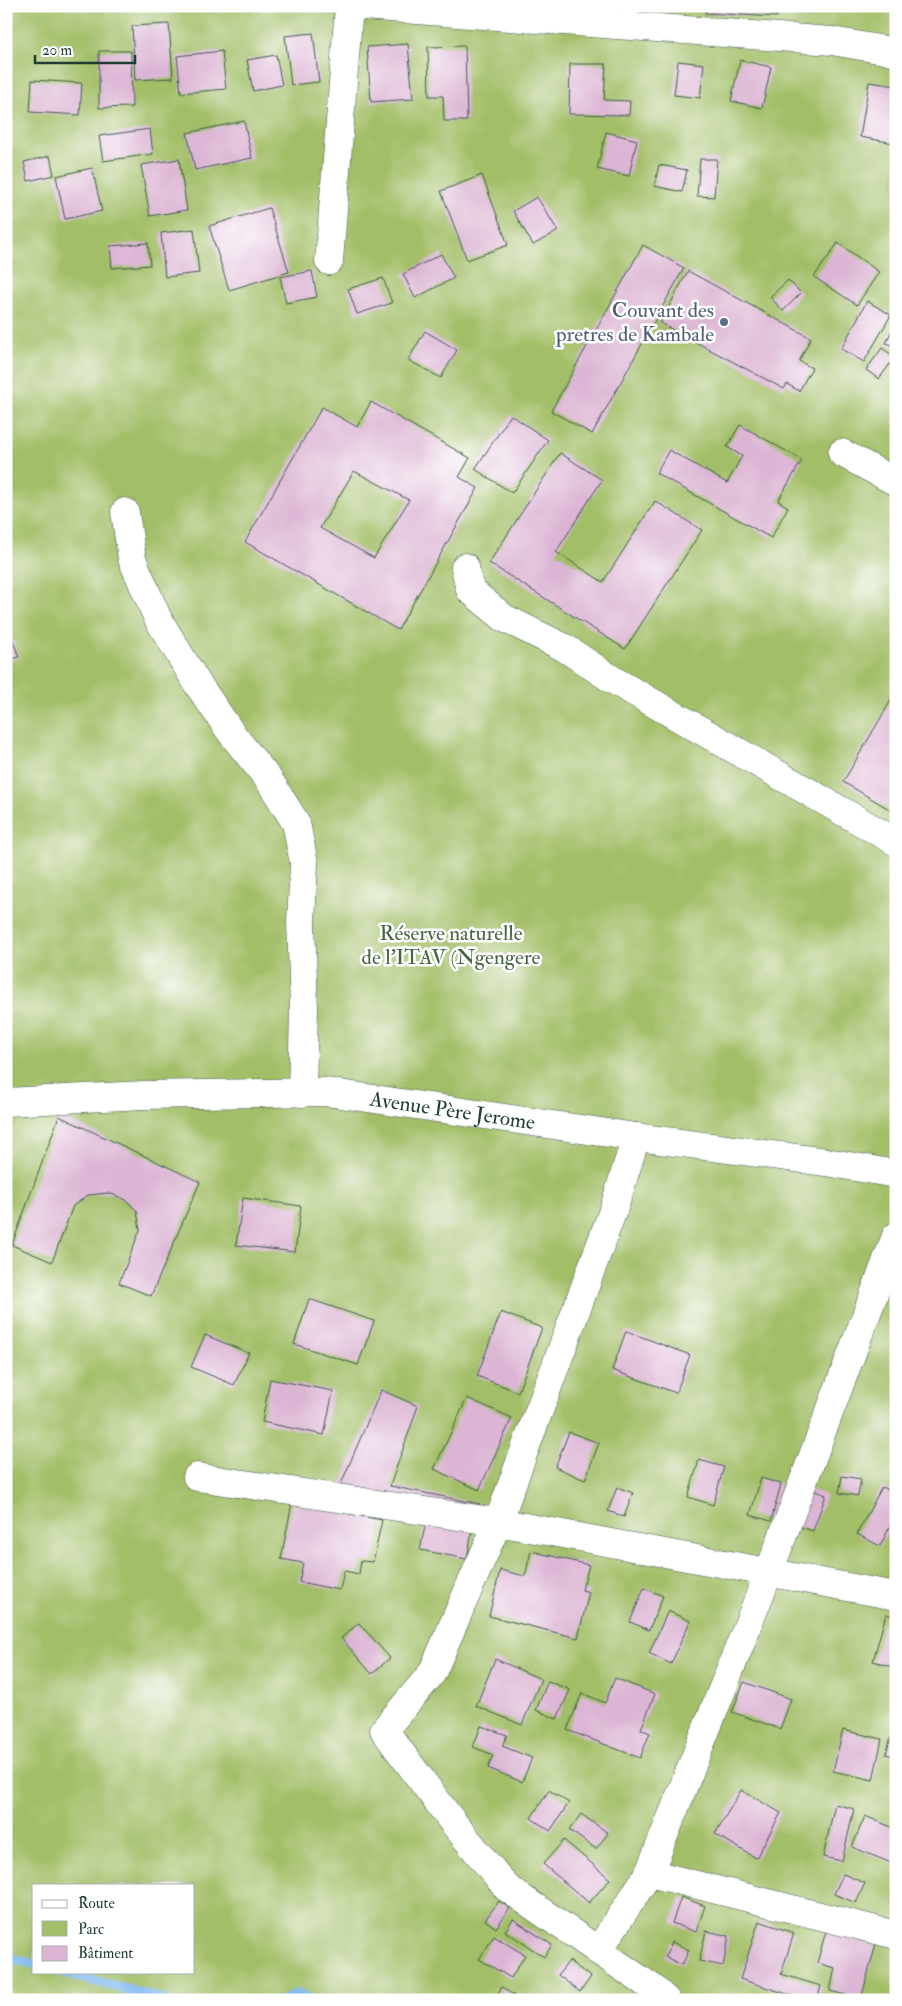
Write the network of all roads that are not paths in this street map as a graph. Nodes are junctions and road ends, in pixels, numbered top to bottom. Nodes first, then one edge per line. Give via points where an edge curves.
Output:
1 (349, 6) edge
2 (363, 6) edge
3 (896, 52) edge
4 (329, 260) dead end
5 (842, 453) dead end
6 (896, 482) edge
7 (125, 512) dead end
8 (465, 567) dead end
9 (896, 842) edge
10 (302, 1093) junction
11 (6, 1102) edge
12 (636, 1137) junction
13 (896, 1174) edge
14 (896, 1236) edge
15 (197, 1477) dead end
16 (498, 1522) junction
17 (769, 1572) junction
18 (896, 1596) edge
19 (649, 1873) junction
20 (896, 1935) edge
21 (598, 1951) junction
22 (666, 2000) edge

1 - 4 street
2 - 3 street via 832,41
5 - 6 street
7 - 10 street via 132,559 158,619 197,683 269,780 296,823 304,863
8 - 9 street via 470,590 504,618 565,648 613,680
10 - 11 street, Avenue Père Jerome via 144,1095
10 - 12 street, Avenue Père Jerome via 326,1092
12 - 13 street, Avenue Père Jerome
12 - 16 street via 615,1205
14 - 17 street
15 - 16 street
16 - 17 street
16 - 21 street via 432,1673 384,1730 507,1888
17 - 18 street
17 - 19 street
19 - 20 street
19 - 21 street
21 - 22 street

